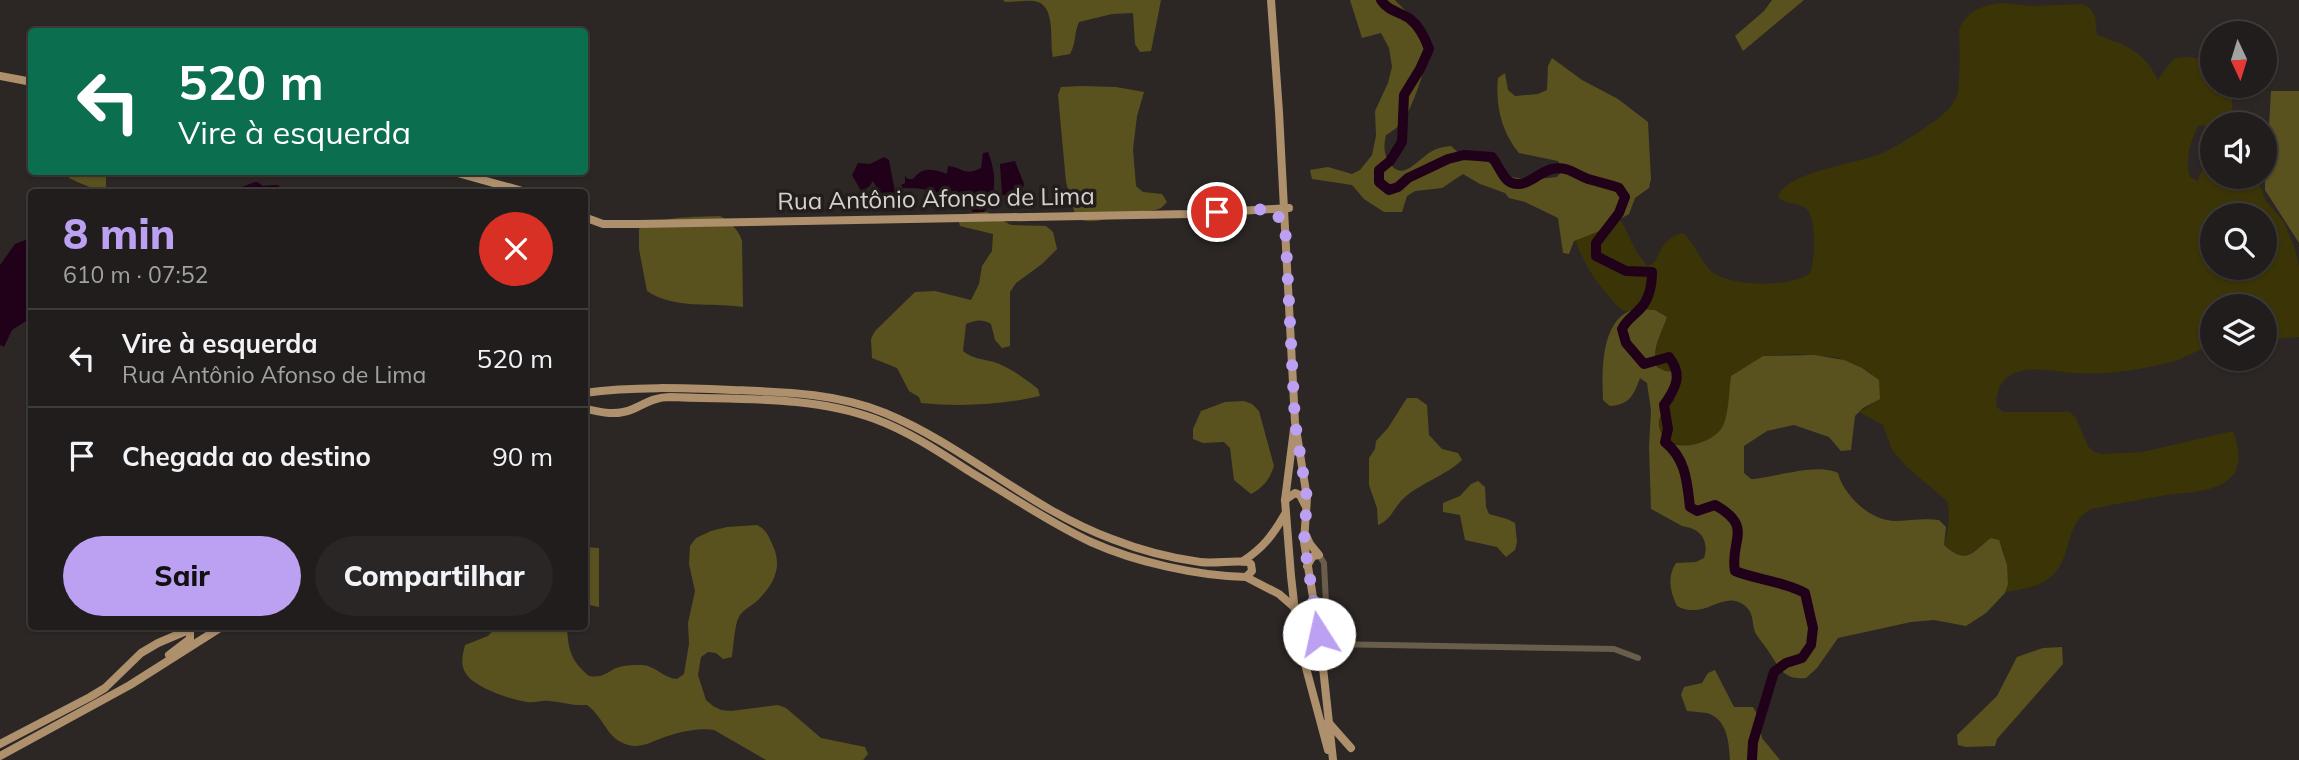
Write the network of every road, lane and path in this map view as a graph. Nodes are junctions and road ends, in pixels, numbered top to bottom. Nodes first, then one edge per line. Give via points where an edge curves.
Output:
1 (1270, 0) edge
2 (0, 76) edge
3 (28, 81) edge
4 (465, 175) edge
5 (515, 189) edge
6 (1283, 191) junction
7 (1286, 208) junction
8 (1270, 209) junction
9 (588, 218) edge
10 (1285, 223) junction
11 (634, 388) junction
12 (599, 391) junction
13 (588, 392) edge
14 (635, 408) junction
15 (588, 409) edge
16 (597, 411) junction
17 (1295, 422) junction
18 (1285, 500) junction
19 (1307, 512) junction
20 (1285, 514) junction
21 (1305, 533) junction
22 (1319, 555) junction
23 (1243, 561) junction
24 (1307, 566) junction
25 (1246, 577) junction
26 (1295, 608) junction
27 (193, 630) edge
28 (216, 630) edge
29 (190, 632) junction
30 (1319, 634) junction
31 (1298, 638) junction
32 (158, 643) junction
33 (141, 653) junction
34 (1638, 658) dead end
35 (167, 659) junction
36 (150, 672) junction
37 (1328, 722) junction
38 (0, 744) edge
39 (1351, 748) dead end
40 (0, 755) edge
41 (1332, 760) edge

1 - 6 main road
2 - 3 main road
4 - 5 main road
6 - 7 main road via 1288,197
6 - 8 main road
7 - 8 main road, Rua Antônio Afonso de Lima
7 - 10 main road
8 - 9 main road, Rua Antônio Afonso de Lima via 615,224
8 - 10 main road
10 - 17 main road
11 - 12 main road
11 - 14 main road via 638,396
11 - 23 main road via 807,394 855,402 915,427 1056,513 1113,539 1199,562
12 - 13 main road
12 - 16 main road via 593,402
14 - 16 main road
14 - 25 main road via 654,398 670,397 800,403 853,412 920,440 1097,544 1173,566
15 - 16 main road
17 - 18 main road
17 - 19 main road
18 - 19 main road via 1300,495
18 - 20 main road
19 - 21 main road
20 - 23 main road via 1266,543
20 - 26 main road
21 - 22 main road
21 - 24 main road
22 - 24 main road
22 - 34 street via 1324,563 1328,644 1614,649
23 - 25 main road via 1252,567
24 - 30 main road
25 - 26 main road
26 - 31 main road
27 - 29 main road
28 - 35 main road
29 - 32 main road
29 - 35 main road via 190,639
30 - 31 main road via 1309,644
30 - 37 main road
31 - 41 main road
32 - 33 main road
32 - 35 main road via 167,649
33 - 36 main road via 141,663
33 - 38 main road via 105,688
35 - 36 main road
36 - 40 main road
37 - 39 main road
37 - 41 main road

